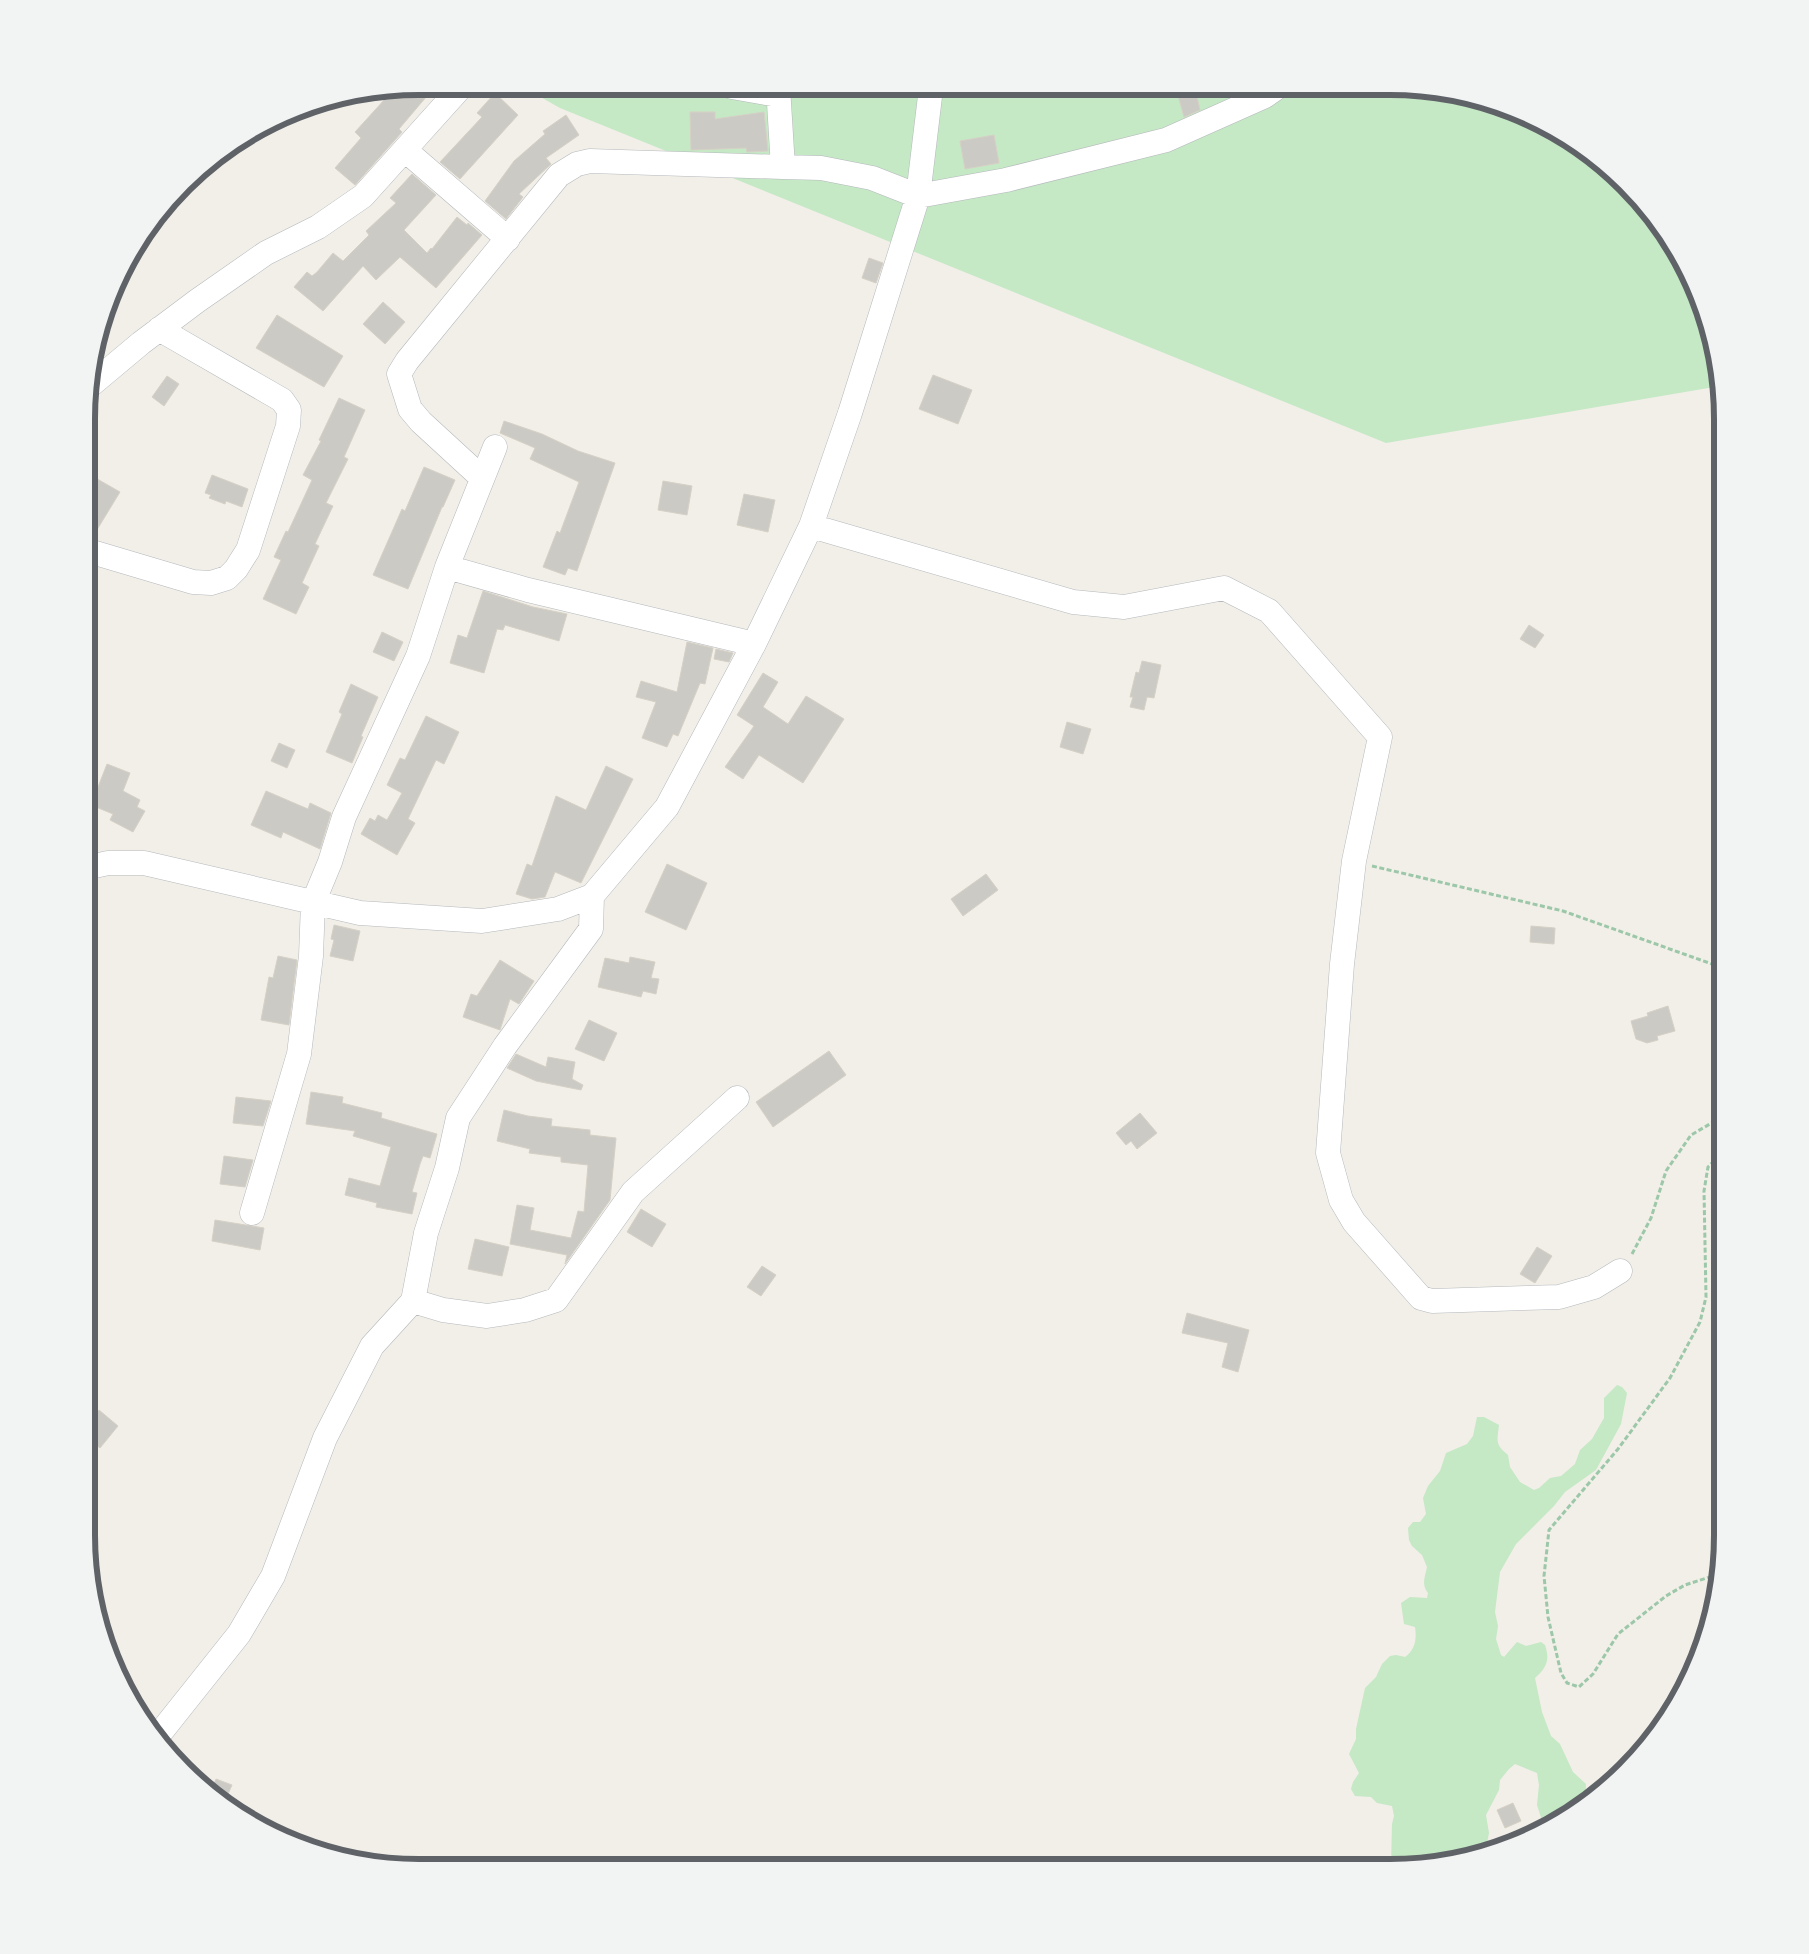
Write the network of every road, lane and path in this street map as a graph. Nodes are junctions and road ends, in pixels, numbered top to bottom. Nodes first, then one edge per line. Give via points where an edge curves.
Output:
1 (454, 95) edge
2 (778, 95) edge
3 (930, 95) edge
4 (1266, 95) edge
5 (405, 150) junction
6 (783, 167) junction
7 (918, 196) junction
8 (508, 239) junction
9 (159, 329) junction
10 (98, 379) edge
11 (495, 447) dead end
12 (482, 478) junction
13 (811, 526) junction
14 (95, 553) edge
15 (447, 567) junction
16 (754, 644) junction
17 (1354, 861) junction
18 (95, 866) edge
19 (592, 896) junction
20 (313, 903) junction
21 (1714, 965) edge
22 (737, 1098) dead end
23 (1714, 1122) edge
24 (1714, 1162) edge
25 (252, 1212) dead end
26 (1620, 1271) joint
27 (413, 1301) junction
28 (1711, 1577) edge
29 (162, 1731) edge

1 - 5 street
2 - 6 street
3 - 7 street
4 - 7 street via 1166,140 1006,180
5 - 8 street
5 - 9 street via 363,196 318,227 266,253
6 - 7 street via 821,168 872,178
6 - 8 street via 590,161 577,164 560,175
7 - 13 street
8 - 12 street via 399,374 410,409
9 - 10 street
9 - 14 street via 282,400 289,410 288,426 248,550 227,578 211,583 193,582
11 - 12 street
12 - 15 street
13 - 16 street
13 - 17 street via 1073,602 1124,607 1224,588 1269,611 1380,737
15 - 16 street via 528,590
15 - 20 street via 418,656 344,818
16 - 19 street via 666,807
17 - 21 path via 1564,912
17 - 26 street via 1342,964 1328,1153 1340,1200 1354,1222 1421,1298 1559,1297 1594,1287
18 - 20 street via 144,863
19 - 20 street via 558,909 482,921 360,912
19 - 27 street via 591,929 505,1046 458,1118 447,1168 426,1234
20 - 25 street via 311,956 299,1054
22 - 27 street via 633,1192 556,1300 524,1310 487,1316 443,1310
23 - 26 path via 1691,1135 1666,1171 1651,1218
24 - 28 path via 1708,1168 1704,1191 1706,1297 1700,1322 1670,1378 1618,1449 1549,1530 1544,1576 1548,1617 1561,1673 1567,1683 1579,1687 1593,1674 1618,1634 1666,1596 1685,1585
27 - 29 street via 372,1346 325,1438 273,1576 239,1634

